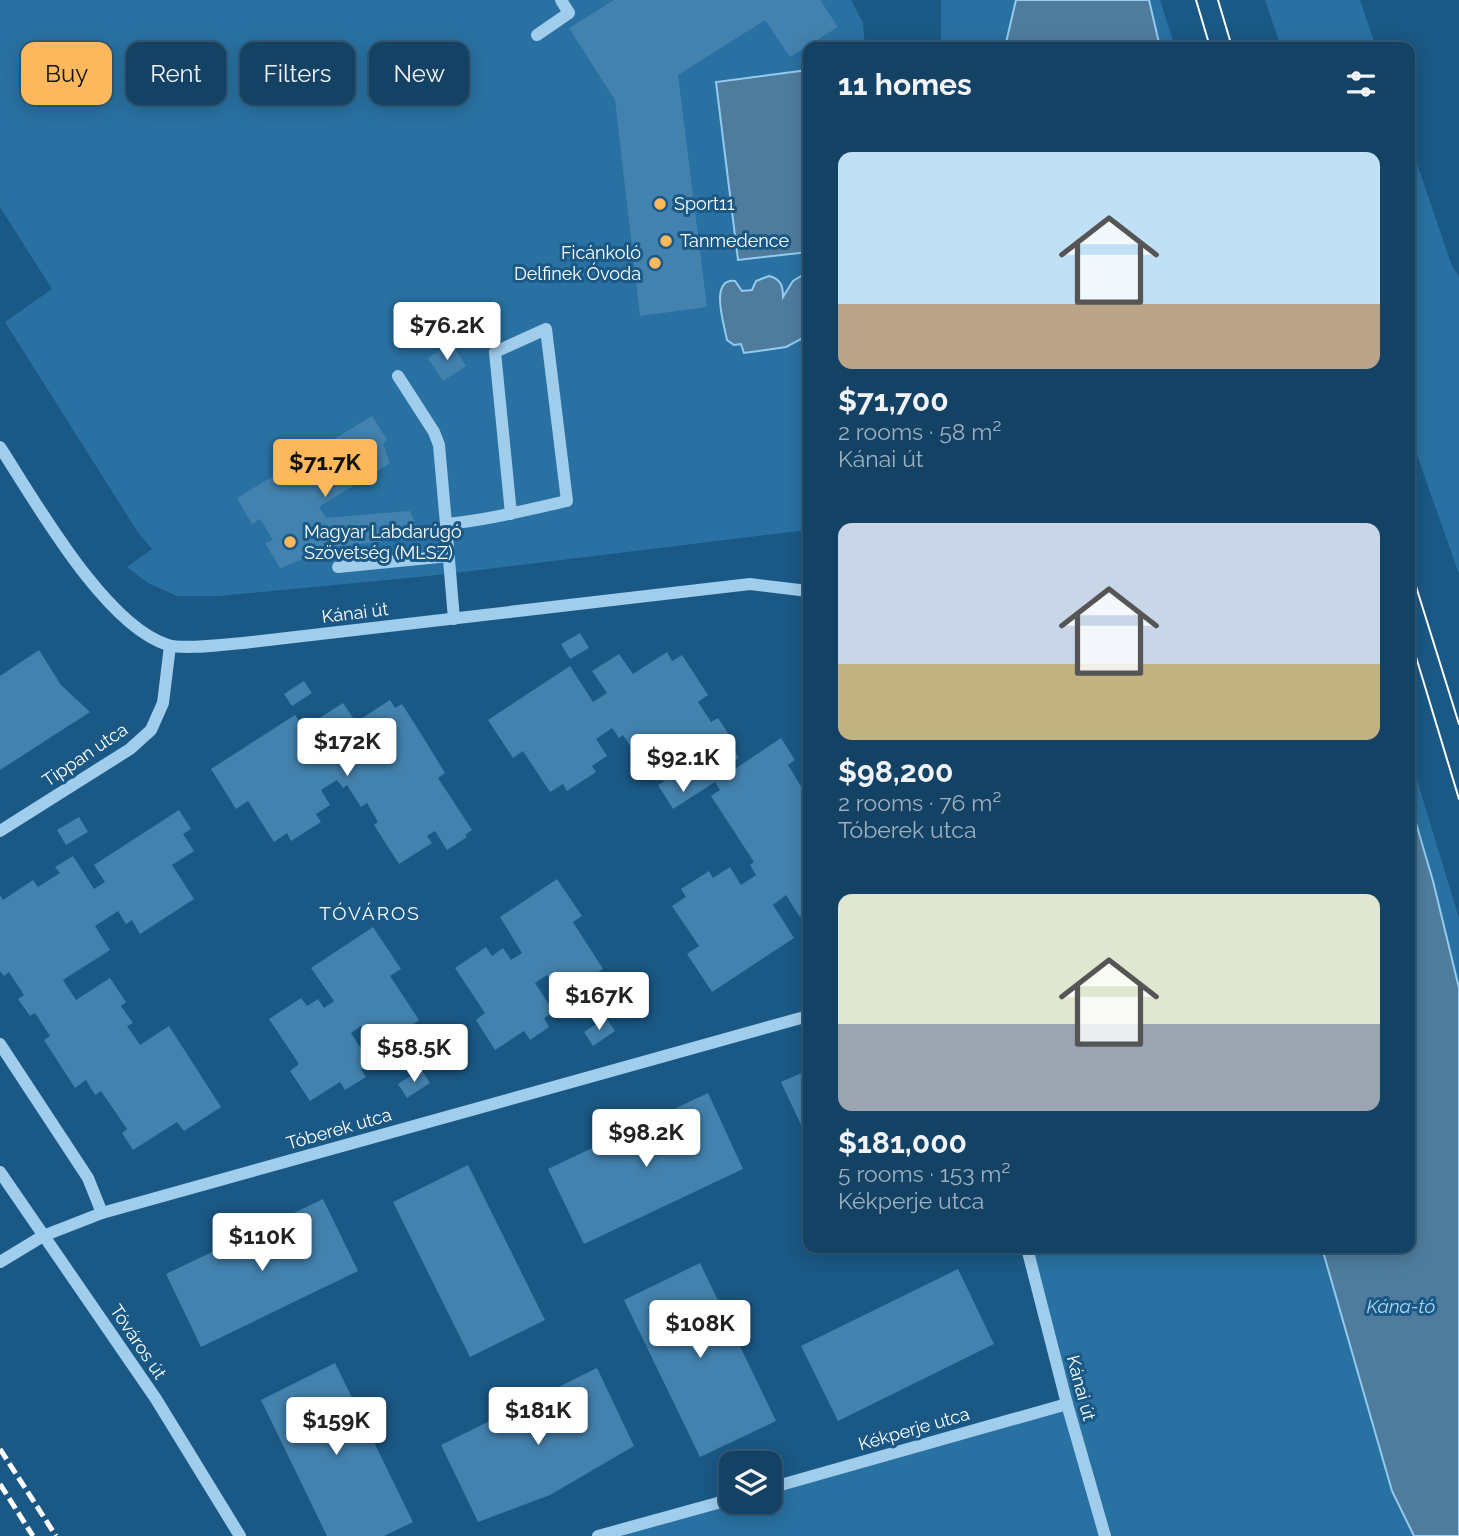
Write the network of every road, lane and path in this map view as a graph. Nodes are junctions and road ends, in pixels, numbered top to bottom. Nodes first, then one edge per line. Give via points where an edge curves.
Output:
1 (561, 0) edge
2 (537, 35) dead end
3 (398, 376) dead end
4 (0, 447) edge
5 (511, 514) junction
6 (446, 524) junction
7 (449, 556) junction
8 (338, 567) dead end
9 (803, 590) edge
10 (454, 619) junction
11 (170, 646) junction
12 (0, 831) edge
13 (803, 1017) edge
14 (0, 1044) edge
15 (0, 1172) edge
16 (102, 1213) junction
17 (43, 1236) junction
18 (1028, 1253) edge
19 (0, 1262) edge
20 (1067, 1404) junction
21 (782, 1485) edge
22 (719, 1503) edge
23 (240, 1536) edge
24 (598, 1536) edge
25 (1105, 1536) edge

1 - 2 street via 569,13
3 - 6 street via 439,445
4 - 11 street, Kánai út via 107,600 142,633
5 - 5 street via 495,352 546,329 567,501
5 - 6 street
6 - 7 street
7 - 8 street
7 - 10 street
9 - 10 street, Kánai út via 750,584
10 - 11 street, Kánai út via 243,643
11 - 12 street, Tippan utca via 163,703 151,730 130,750
13 - 16 street, Tóberek utca
14 - 16 street via 88,1178
15 - 17 street, Tóváros út
16 - 17 street, Tóberek utca
17 - 19 street, Tóberek utca
17 - 23 street, Tóváros út via 156,1399
18 - 20 street, Kánai út
20 - 21 street, Kékperje utca
20 - 25 street, Kánai út
22 - 24 street

